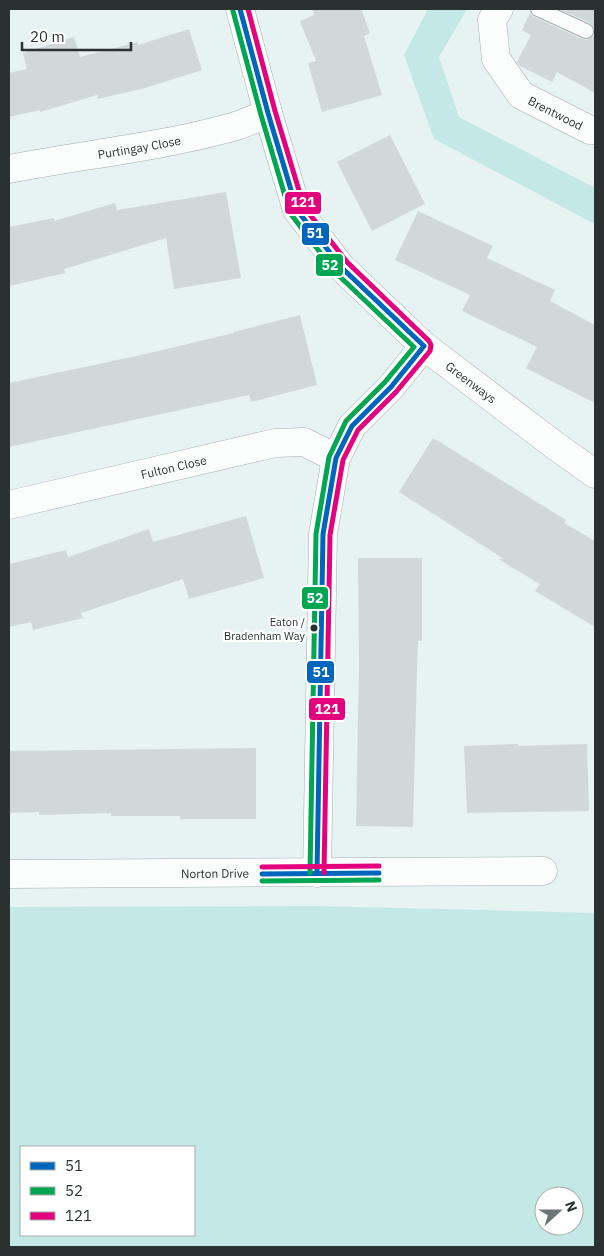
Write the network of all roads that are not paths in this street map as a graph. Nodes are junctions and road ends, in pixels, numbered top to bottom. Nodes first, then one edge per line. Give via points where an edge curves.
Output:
1 (240, 9) edge
2 (498, 9) edge
3 (538, 9) edge
4 (586, 31) dead end
5 (268, 113) junction
6 (595, 130) edge
7 (9, 169) edge
8 (424, 346) junction
9 (336, 458) junction
10 (595, 474) edge
11 (9, 505) edge
12 (543, 871) dead end
13 (317, 873) junction
14 (9, 874) edge

1 - 5 street, Greenways
2 - 6 street, Brentwood via 492,20 496,59 521,94
3 - 4 lane
5 - 7 street, Purtingay Close via 226,129
5 - 8 street, Greenways via 297,210 341,267
8 - 9 street via 391,387 352,426
8 - 10 street, Greenways
9 - 11 street, Fulton Close via 304,442 275,443
9 - 13 street via 323,534
12 - 13 street, Norton Drive
13 - 14 street, Norton Drive

